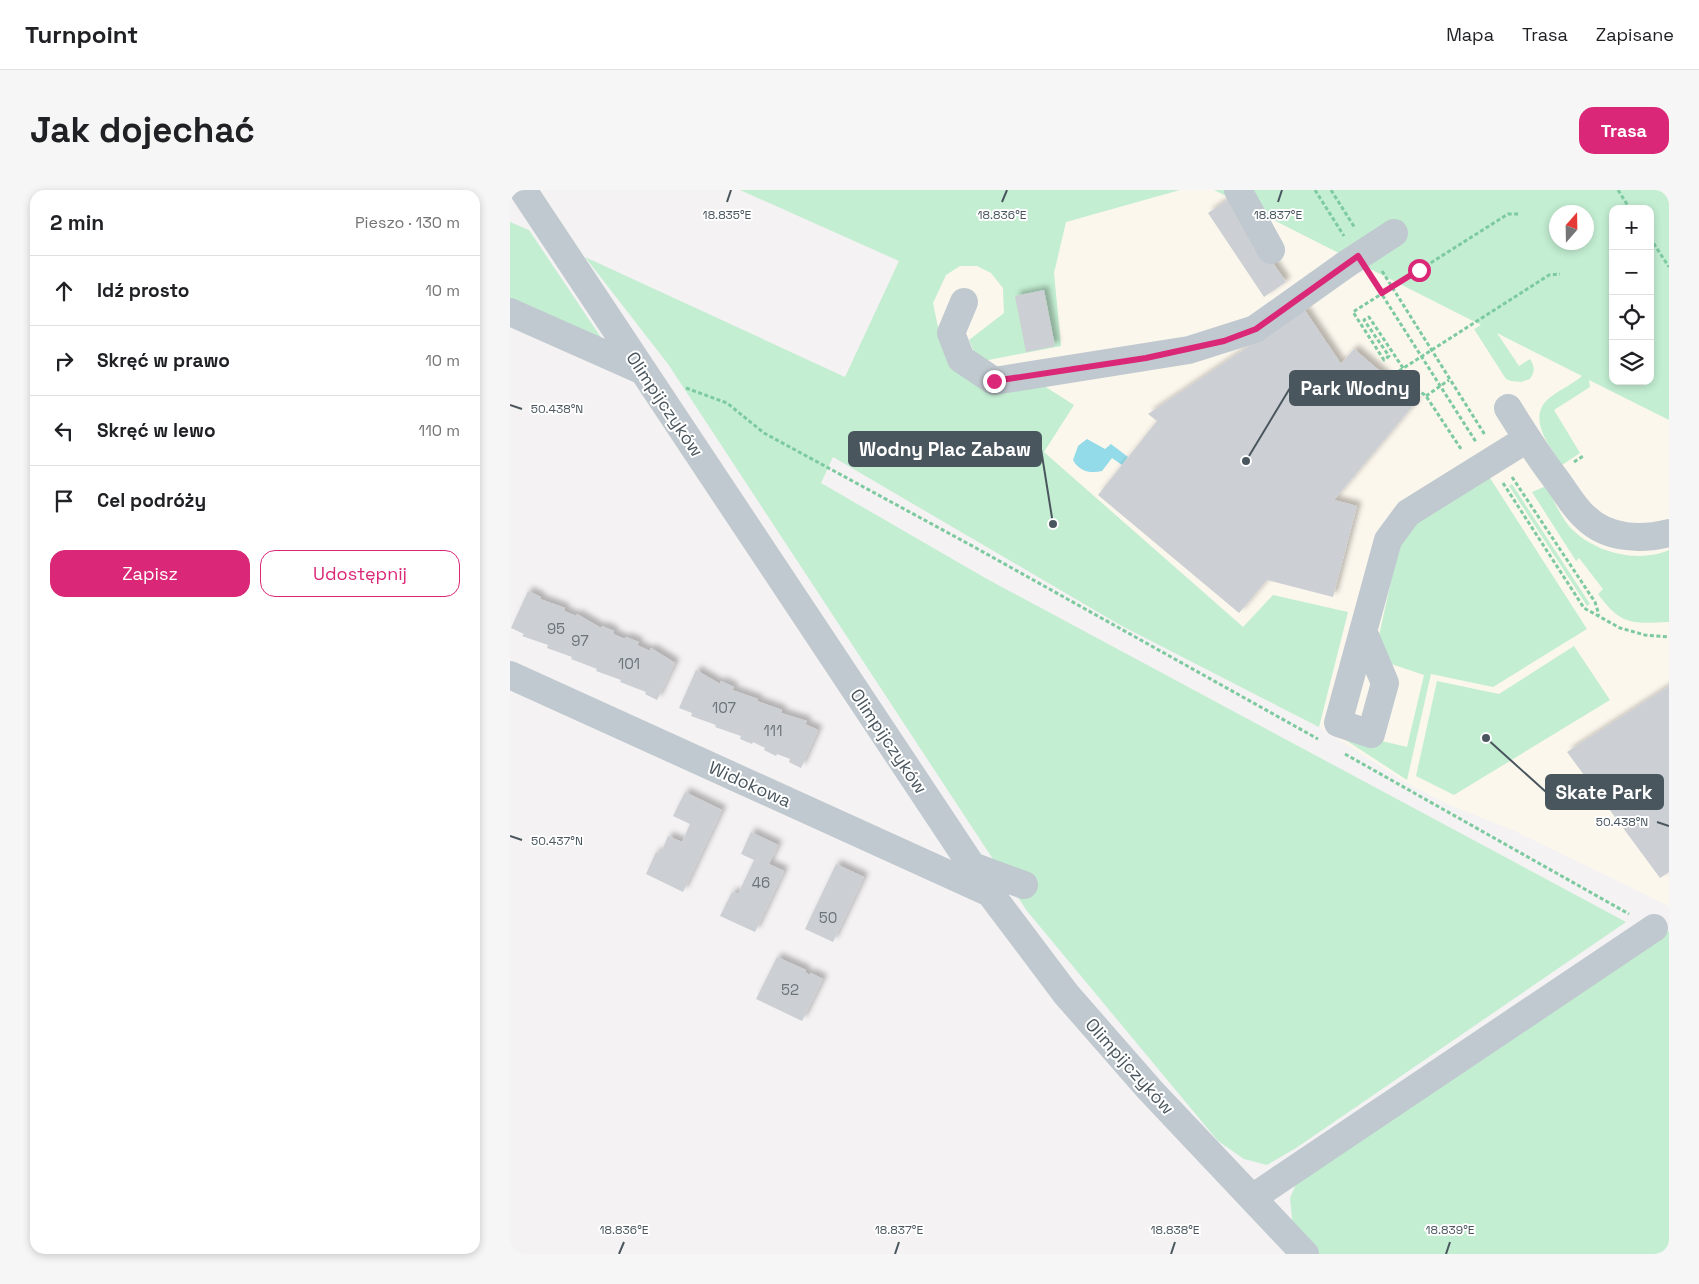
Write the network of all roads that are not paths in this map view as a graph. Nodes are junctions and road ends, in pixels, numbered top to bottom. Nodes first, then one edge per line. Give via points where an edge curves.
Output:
1 (523, 190) edge
2 (1238, 190) edge
3 (1394, 233) dead end
4 (1271, 250) dead end
5 (964, 302) dead end
6 (510, 312) edge
7 (643, 371) junction
8 (1508, 408) dead end
9 (1527, 439) junction
10 (1669, 533) edge
11 (1363, 631) dead end
12 (510, 675) edge
13 (972, 866) junction
14 (1024, 885) dead end
15 (990, 893) junction
16 (1654, 928) road end
17 (1252, 1198) junction
18 (1305, 1254) edge

1 - 7 street, Olimpijczyków
2 - 4 street
3 - 5 street via 1256,329 1224,341 1146,358 994,381 961,359 950,333
6 - 7 street
7 - 13 street, Olimpijczyków
8 - 9 street
9 - 10 street via 1585,518 1623,537 1655,537
9 - 11 street via 1478,459 1408,513 1388,540
12 - 15 street, Widokowa
13 - 14 street
13 - 15 street, Olimpijczyków
15 - 17 street, Olimpijczyków via 1066,994 1150,1090
16 - 17 street
17 - 18 street, Olimpijczyków

